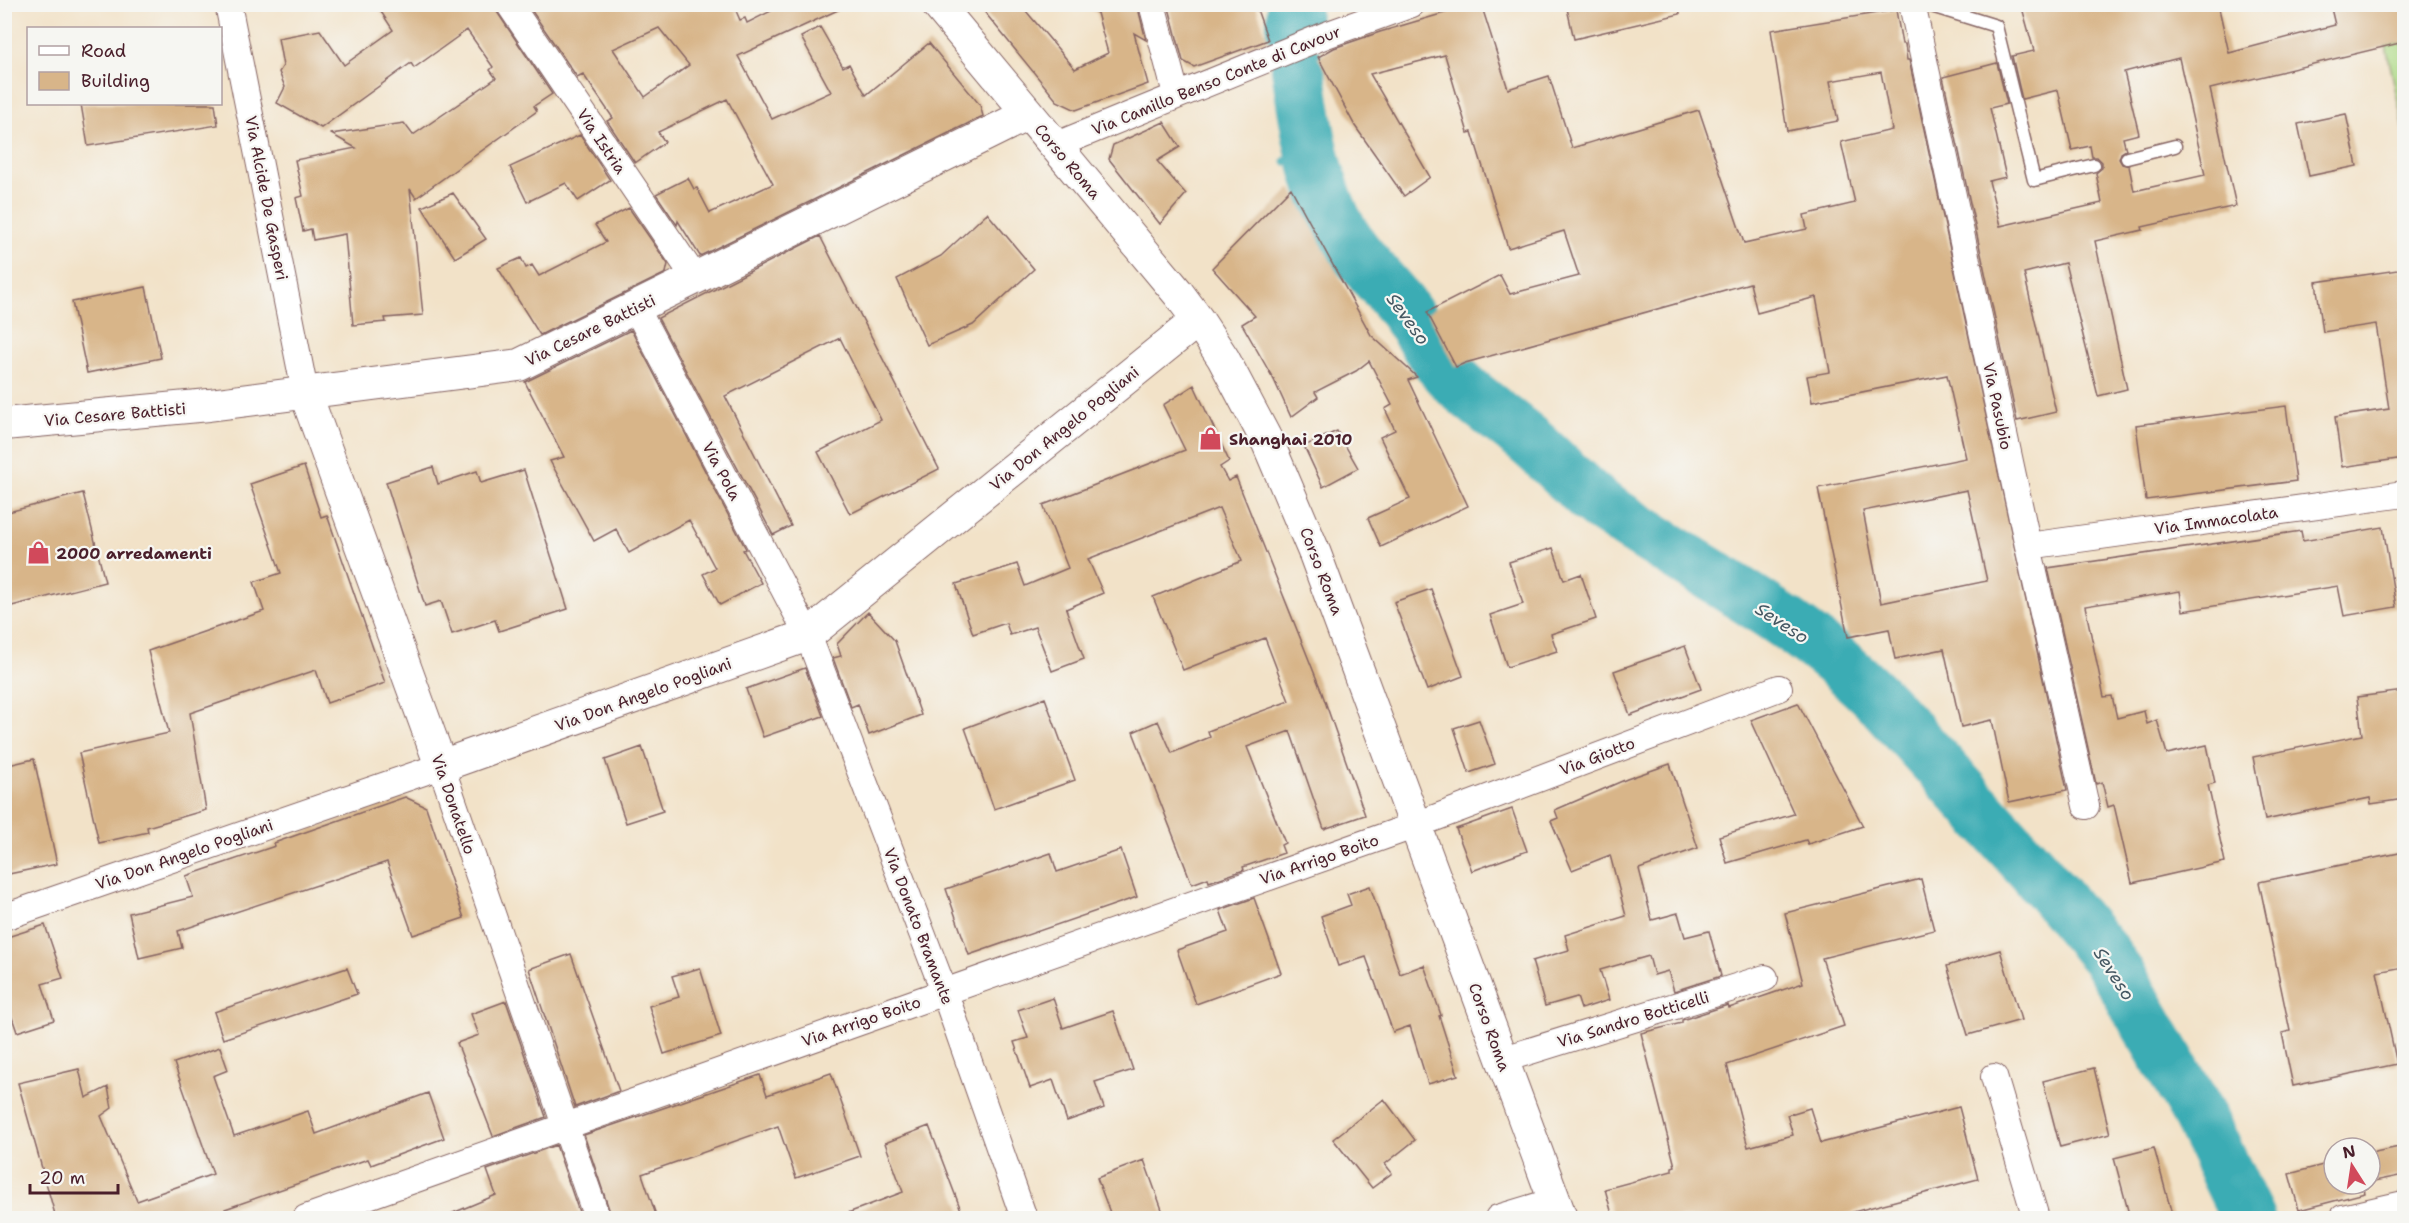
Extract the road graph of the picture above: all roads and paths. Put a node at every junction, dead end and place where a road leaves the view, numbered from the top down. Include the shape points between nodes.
1 (228, 4) edge
2 (509, 4) edge
3 (937, 4) edge
4 (1152, 4) edge
5 (1412, 4) edge
6 (1912, 4) edge
7 (1925, 4) edge
8 (1176, 94) junction
9 (1028, 114) junction
10 (1054, 146) junction
11 (2175, 146) dead end
12 (2127, 158) dead end
13 (2094, 165) dead end
14 (695, 278) junction
15 (636, 308) junction
16 (1198, 320) junction
17 (305, 392) junction
18 (4, 424) edge
19 (2404, 494) edge
20 (2028, 546) junction
21 (808, 635) junction
22 (1779, 688) dead end
23 (441, 766) junction
24 (2086, 806) dead end
25 (1416, 825) junction
26 (4, 916) edge
27 (1765, 978) dead end
28 (944, 992) junction
29 (1501, 1060) junction
30 (1994, 1077) dead end
31 (564, 1125) junction
32 (2404, 1204) edge
33 (1558, 1210) edge
34 (306, 1218) edge
35 (597, 1218) edge
36 (1024, 1218) edge
37 (1498, 1218) edge
38 (2036, 1218) edge
39 (2343, 1218) edge

1 - 17 street, Via Alcide De Gasperi
2 - 14 street, Via Istria
3 - 9 street, Corso Roma
4 - 8 street
5 - 8 street, Via Camillo Benso Conte di Cavour
6 - 20 street, Via Pasubio
7 - 13 lane via 1996,26 2034,180
8 - 10 street, Via Camillo Benso Conte di Cavour
9 - 10 street, Corso Roma
9 - 14 street, Via Cesare Battisti
10 - 16 street, Corso Roma
11 - 12 lane
14 - 15 street, Via Cesare Battisti
15 - 17 street, Via Cesare Battisti via 519,365
15 - 21 street, Via Pola
16 - 21 street, Via Don Angelo Pogliani
16 - 25 street, Corso Roma via 1247,402 1294,500
17 - 18 street, Via Cesare Battisti
17 - 23 street, Via Donatello
19 - 20 street, Via Immacolata
20 - 24 street, Via Pasubio
21 - 23 street, Via Don Angelo Pogliani
21 - 28 street, Via Donato Bramante
22 - 25 street, Via Giotto
23 - 26 street, Via Don Angelo Pogliani
23 - 31 street, Via Donatello
25 - 28 street, Via Arrigo Boito
25 - 29 street, Corso Roma
27 - 29 street, Via Sandro Botticelli
28 - 31 street, Via Arrigo Boito
28 - 36 street, Via Donato Bramante
29 - 33 street, Corso Roma
30 - 38 street
31 - 34 street, Via Arrigo Boito
31 - 35 street, Via Donatello
32 - 39 street
33 - 37 street

